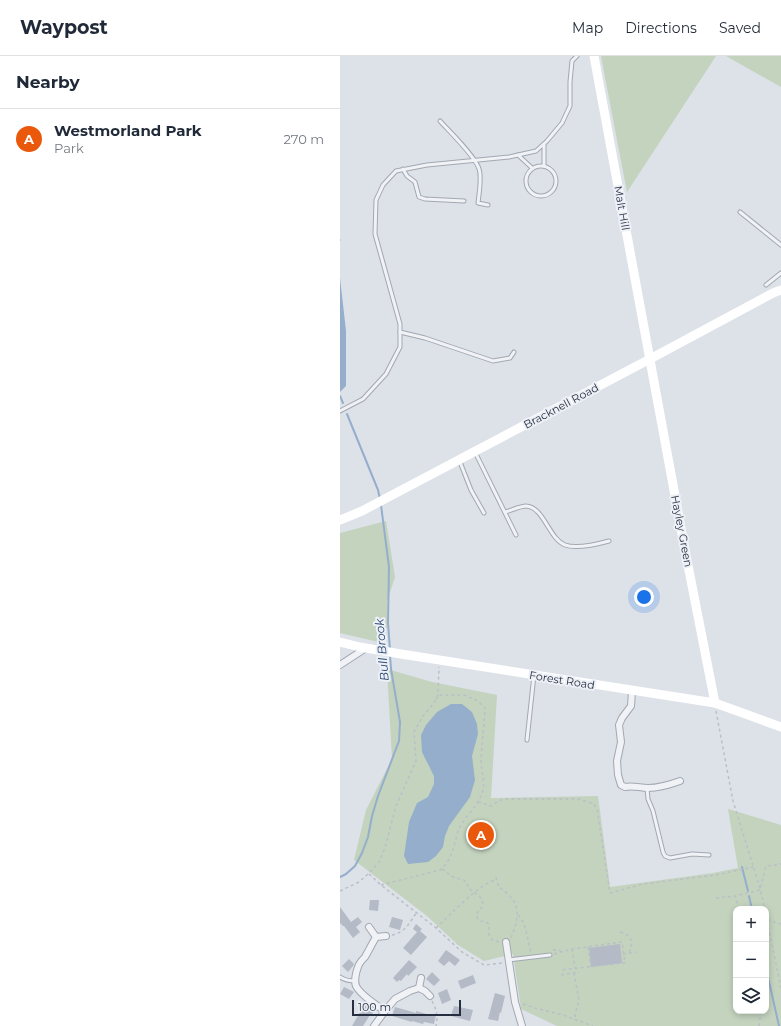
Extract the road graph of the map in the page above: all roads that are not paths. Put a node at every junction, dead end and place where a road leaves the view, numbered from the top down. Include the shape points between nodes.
1 (577, 56) edge
2 (594, 56) edge
3 (440, 121) dead end
4 (544, 144) junction
5 (518, 155) junction
6 (475, 160) junction
7 (544, 166) junction
8 (532, 168) junction
9 (403, 169) junction
10 (464, 201) dead end
11 (488, 205) dead end
12 (740, 212) dead end
13 (781, 245) edge
14 (781, 274) edge
15 (766, 285) dead end
16 (781, 290) edge
17 (400, 332) junction
18 (514, 352) dead end
19 (650, 359) junction
20 (340, 411) edge
21 (475, 452) junction
22 (459, 460) junction
23 (504, 512) junction
24 (484, 513) dead end
25 (340, 520) edge
26 (516, 535) dead end
27 (609, 541) dead end
28 (340, 642) edge
29 (366, 648) junction
30 (340, 665) edge
31 (534, 675) junction
32 (632, 690) junction
33 (715, 703) junction
34 (781, 727) edge
35 (527, 740) dead end
36 (680, 781) dead end
37 (648, 788) junction
38 (709, 855) dead end
39 (369, 927) dead end
40 (386, 936) road end
41 (376, 937) junction
42 (506, 942) road end
43 (550, 954) road end
44 (506, 962) junction
45 (340, 977) edge
46 (421, 978) dead end
47 (356, 982) junction
48 (419, 988) junction
49 (430, 996) road end
50 (384, 1011) junction
51 (374, 1026) edge
52 (522, 1026) edge

1 - 4 lane via 572,61 570,106 562,123
2 - 19 main road, Malt Hill
3 - 6 lane
4 - 5 lane via 536,151
4 - 7 lane
5 - 6 lane
5 - 8 lane
6 - 9 lane
6 - 11 lane via 480,169 478,203
7 - 8 lane
7 - 8 lane via 551,169 557,180 555,188 546,195 539,196 527,186 527,174
9 - 10 lane via 414,182 419,197
9 - 17 lane via 396,171 383,185 376,200 375,227
12 - 13 lane
14 - 15 lane
16 - 19 main road, Bracknell Road
17 - 18 lane via 493,361 510,358
17 - 20 lane via 400,347 386,374 363,399
19 - 21 main road, Bracknell Road
19 - 33 main road, Hayley Green
21 - 22 main road, Bracknell Road
21 - 23 lane
22 - 24 lane
22 - 25 main road, Bracknell Road via 362,512
23 - 26 lane
23 - 27 lane via 525,506 533,509 563,544 578,546
28 - 29 main road, Forest Road
29 - 30 street
29 - 31 main road, Forest Road
31 - 32 main road, Forest Road
31 - 35 lane
32 - 33 main road, Forest Road
32 - 37 street via 631,706 620,725 618,775 621,785 625,788
33 - 34 main road, Forest Road
36 - 37 street via 664,787
37 - 38 lane via 648,799 665,856 670,858 692,854
39 - 41 street
40 - 41 street
41 - 47 street via 358,967
42 - 44 street
43 - 44 lane
44 - 52 street
45 - 47 lane
46 - 48 street
47 - 50 street via 356,986
48 - 49 street
48 - 50 street via 395,999
50 - 51 street

